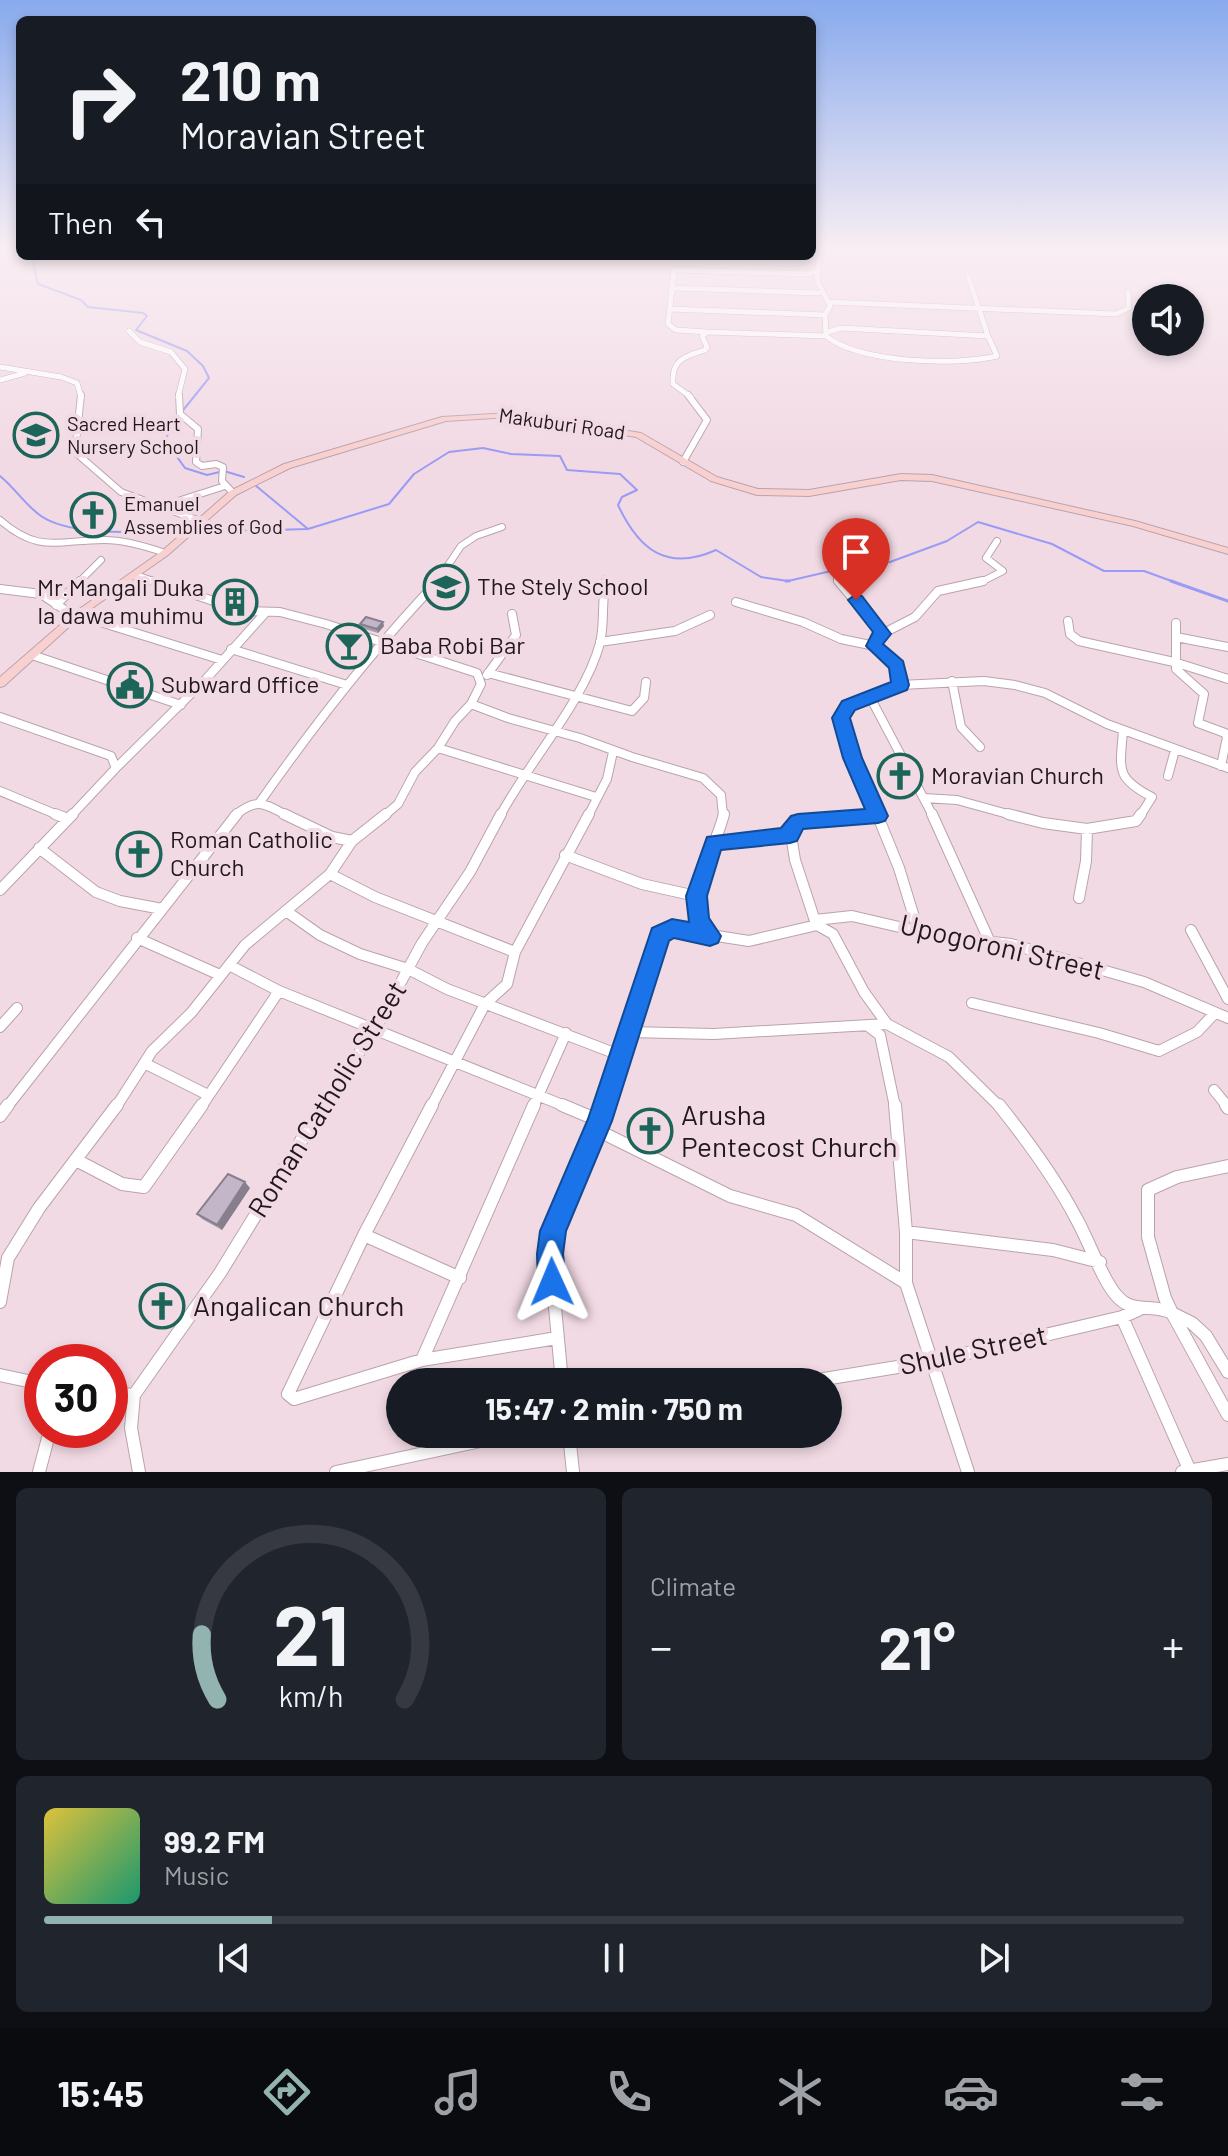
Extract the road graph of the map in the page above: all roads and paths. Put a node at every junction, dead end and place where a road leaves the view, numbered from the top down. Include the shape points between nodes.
1 (825, 315) edge
2 (670, 316) edge
3 (982, 316) edge
4 (129, 331) dead end
5 (708, 332) junction
6 (827, 334) junction
7 (988, 336) junction
8 (0, 367) edge
9 (26, 373) junction
10 (0, 380) edge
11 (683, 462) junction
12 (225, 486) junction
13 (233, 493) junction
14 (159, 507) junction
15 (0, 520) edge
16 (196, 525) junction
17 (502, 527) dead end
18 (997, 541) dead end
19 (1228, 551) edge
20 (165, 553) junction
21 (101, 560) dead end
22 (136, 575) junction
23 (606, 579) dead end
24 (837, 579) dead end
25 (0, 589) edge
26 (736, 602) dead end
27 (56, 605) junction
28 (267, 611) junction
29 (78, 614) junction
30 (512, 614) dead end
31 (710, 615) dead end
32 (1068, 621) dead end
33 (1176, 623) dead end
34 (883, 634) junction
35 (1176, 637) junction
36 (600, 642) junction
37 (380, 643) junction
38 (875, 646) junction
39 (1228, 647) edge
40 (231, 649) junction
41 (32, 655) junction
42 (222, 660) junction
43 (1174, 662) junction
44 (488, 673) junction
45 (1228, 679) edge
46 (952, 681) junction
47 (646, 682) dead end
48 (0, 683) edge
49 (481, 684) junction
50 (347, 685) junction
51 (900, 685) junction
52 (574, 694) junction
53 (870, 697) junction
54 (471, 704) junction
55 (181, 705) junction
56 (0, 717) edge
57 (1123, 731) junction
58 (554, 732) junction
59 (980, 747) dead end
60 (438, 748) junction
61 (1175, 750) junction
62 (613, 752) junction
63 (1224, 767) edge
64 (116, 768) junction
65 (527, 775) junction
66 (1168, 776) dead end
67 (0, 791) edge
68 (596, 797) junction
69 (924, 798) junction
70 (260, 802) junction
71 (878, 816) junction
72 (68, 819) junction
73 (1087, 829) junction
74 (790, 835) junction
75 (352, 841) junction
76 (714, 842) junction
77 (39, 848) junction
78 (565, 855) junction
79 (330, 874) junction
80 (2, 884) edge
81 (696, 896) junction
82 (1079, 898) dead end
83 (162, 909) junction
84 (286, 911) junction
85 (438, 919) junction
86 (816, 922) junction
87 (918, 930) junction
88 (1191, 930) dead end
89 (710, 936) junction
90 (137, 938) junction
91 (989, 940) junction
92 (515, 952) junction
93 (229, 965) junction
94 (408, 969) junction
95 (220, 975) junction
96 (279, 991) junction
97 (1228, 999) edge
98 (972, 1003) dead end
99 (485, 1004) junction
100 (17, 1008) dead end
101 (1214, 1014) junction
102 (1228, 1018) edge
103 (887, 1024) junction
104 (868, 1026) junction
105 (0, 1027) edge
106 (376, 1028) junction
107 (629, 1032) junction
108 (566, 1033) junction
109 (622, 1056) junction
110 (456, 1062) junction
111 (144, 1063) junction
112 (1214, 1090) dead end
113 (208, 1095) junction
114 (537, 1096) junction
115 (1228, 1108) edge
116 (0, 1116) edge
117 (598, 1125) junction
118 (76, 1160) junction
119 (1228, 1166) edge
120 (906, 1232) junction
121 (364, 1235) junction
122 (4, 1255) edge
123 (1100, 1262) junction
124 (460, 1278) junction
125 (906, 1283) junction
126 (0, 1302) edge
127 (1138, 1310) junction
128 (1172, 1313) junction
129 (1122, 1317) junction
130 (557, 1338) junction
131 (422, 1360) junction
132 (934, 1361) junction
133 (560, 1368) edge
134 (1228, 1372) edge
135 (0, 1375) edge
136 (842, 1376) edge
137 (24, 1380) edge
138 (128, 1394) edge
139 (134, 1395) junction
140 (1228, 1415) edge
141 (45, 1448) edge
142 (448, 1448) edge
143 (570, 1448) edge
144 (1228, 1464) edge
145 (1192, 1471) edge
146 (39, 1472) edge
147 (139, 1472) edge
148 (336, 1472) edge
149 (573, 1472) edge
150 (968, 1472) edge

1 - 6 street
2 - 5 street via 672,328
3 - 7 street
4 - 12 street via 140,342 171,352 185,369 177,403 180,414 193,420 199,433 196,462 223,467
5 - 6 street
5 - 11 street via 702,336 705,350 680,356 674,366 672,381 707,417
6 - 7 street via 841,328
6 - 7 street via 835,346 871,357 984,359 997,356
8 - 9 street
9 - 10 street
9 - 14 street via 68,378 79,385 75,452 121,492
11 - 13 street, Makuburi Road via 638,435 530,417 470,416 287,466
11 - 19 street, Makuburi Road via 737,488 783,495 901,477 932,478
12 - 13 street
12 - 14 street
13 - 16 street, Makuburi Road
14 - 16 street
15 - 20 street via 46,546 114,540
16 - 20 street, Makuburi Road
17 - 37 street via 461,546 444,574
18 - 34 street via 986,558 1003,571 978,583 938,591 915,617
20 - 22 street, Makuburi Road
21 - 27 street
22 - 28 street via 233,608
22 - 29 street, Makuburi Road
23 - 36 street, Roman Catholic Street
24 - 34 street
25 - 27 street via 41,594
26 - 38 street
27 - 29 street
28 - 37 street
28 - 40 street
29 - 41 street, Makuburi Road
29 - 42 street
30 - 44 street via 516,635
31 - 36 street via 675,631
32 - 43 street via 1070,634 1079,641
33 - 35 street
34 - 38 street via 876,637
35 - 39 street
35 - 43 street
36 - 52 street, Roman Catholic Street
37 - 49 street via 477,673
37 - 50 street
38 - 51 street via 897,665
40 - 42 street
40 - 50 street
41 - 48 street, Makuburi Road
41 - 55 street
42 - 55 street
43 - 45 street
43 - 63 street via 1179,673 1203,690 1198,723 1227,737
44 - 49 street
44 - 52 street
46 - 51 street
46 - 57 street via 1031,688
46 - 59 street via 961,727
47 - 52 street via 644,698 634,711
49 - 54 street
50 - 70 street
51 - 53 street
52 - 58 street, Roman Catholic Street
53 - 69 street
53 - 71 street via 848,705 841,726
54 - 58 street via 494,716
54 - 60 street
55 - 64 street
56 - 64 street via 111,756
57 - 61 street
57 - 73 street via 1120,771 1130,786 1152,797 1136,821
58 - 62 street
58 - 65 street, Roman Catholic Street
60 - 65 street
60 - 75 street via 415,772 398,804
61 - 63 street
61 - 66 street
62 - 68 street
62 - 76 street via 710,782 724,800
64 - 72 street
65 - 68 street
65 - 85 street, Roman Catholic Street
67 - 72 street
68 - 78 street
69 - 73 street via 957,800
69 - 91 street
70 - 75 street via 332,837
70 - 83 street via 234,816
71 - 74 street via 798,822
71 - 87 street
72 - 77 street
73 - 82 street
74 - 76 street
74 - 86 street
75 - 79 street
76 - 81 street
77 - 80 street
77 - 83 street via 96,892
78 - 81 street via 642,884
78 - 92 street
79 - 84 street
79 - 85 street via 383,901
81 - 89 street via 698,918
83 - 90 street
84 - 93 street
84 - 94 street via 320,935
85 - 92 street
85 - 94 street, Roman Catholic Street
86 - 87 street, Upogoroni Street via 852,916
86 - 89 street, Upogoroni Street via 749,941
86 - 103 street via 833,934
87 - 91 street, Upogoroni Street
88 - 97 street
89 - 107 street, Upogoroni Street via 672,929 660,935
90 - 95 street
90 - 116 street
91 - 101 street, Upogoroni Street via 1127,976
92 - 99 street via 507,984
93 - 95 street
93 - 96 street
94 - 99 street
94 - 106 street, Roman Catholic Street
95 - 111 street
96 - 106 street
96 - 113 street
98 - 101 street via 1159,1051 1197,1032
99 - 108 street
99 - 110 street
100 - 105 street
101 - 102 street, Upogoroni Street
103 - 104 street
103 - 123 street via 940,1051 996,1102 1047,1167
104 - 107 street via 714,1034
104 - 120 street via 880,1035 894,1091
106 - 110 street
106 - 139 street, Roman Catholic Street via 220,1273
107 - 109 street, Upogoroni Street
108 - 109 street
108 - 114 street
109 - 117 street, Upogoroni Street
110 - 114 street
110 - 121 street
111 - 113 street
111 - 118 street
112 - 115 street
113 - 118 street via 144,1187 122,1184
114 - 117 street
114 - 124 street
117 - 125 street via 730,1196 796,1215
117 - 130 street, Upogoroni Street via 553,1231
118 - 122 street
119 - 128 street via 1184,1174 1148,1190 1143,1218 1160,1288
120 - 123 street via 1031,1246
120 - 125 street
121 - 124 street
121 - 131 street via 288,1394 294,1399
122 - 126 street
123 - 127 street via 1116,1296
124 - 131 street
125 - 132 street
127 - 128 street via 1163,1308
127 - 129 street, Shule Street
128 - 134 street via 1192,1319
128 - 140 street
129 - 132 street, Shule Street
129 - 145 street
130 - 131 street
130 - 133 street, Upogoroni Street
132 - 136 street, Shule Street
132 - 150 street
135 - 137 street
138 - 139 street
139 - 147 street via 131,1428
141 - 146 street
142 - 148 street
143 - 149 street
144 - 145 street

